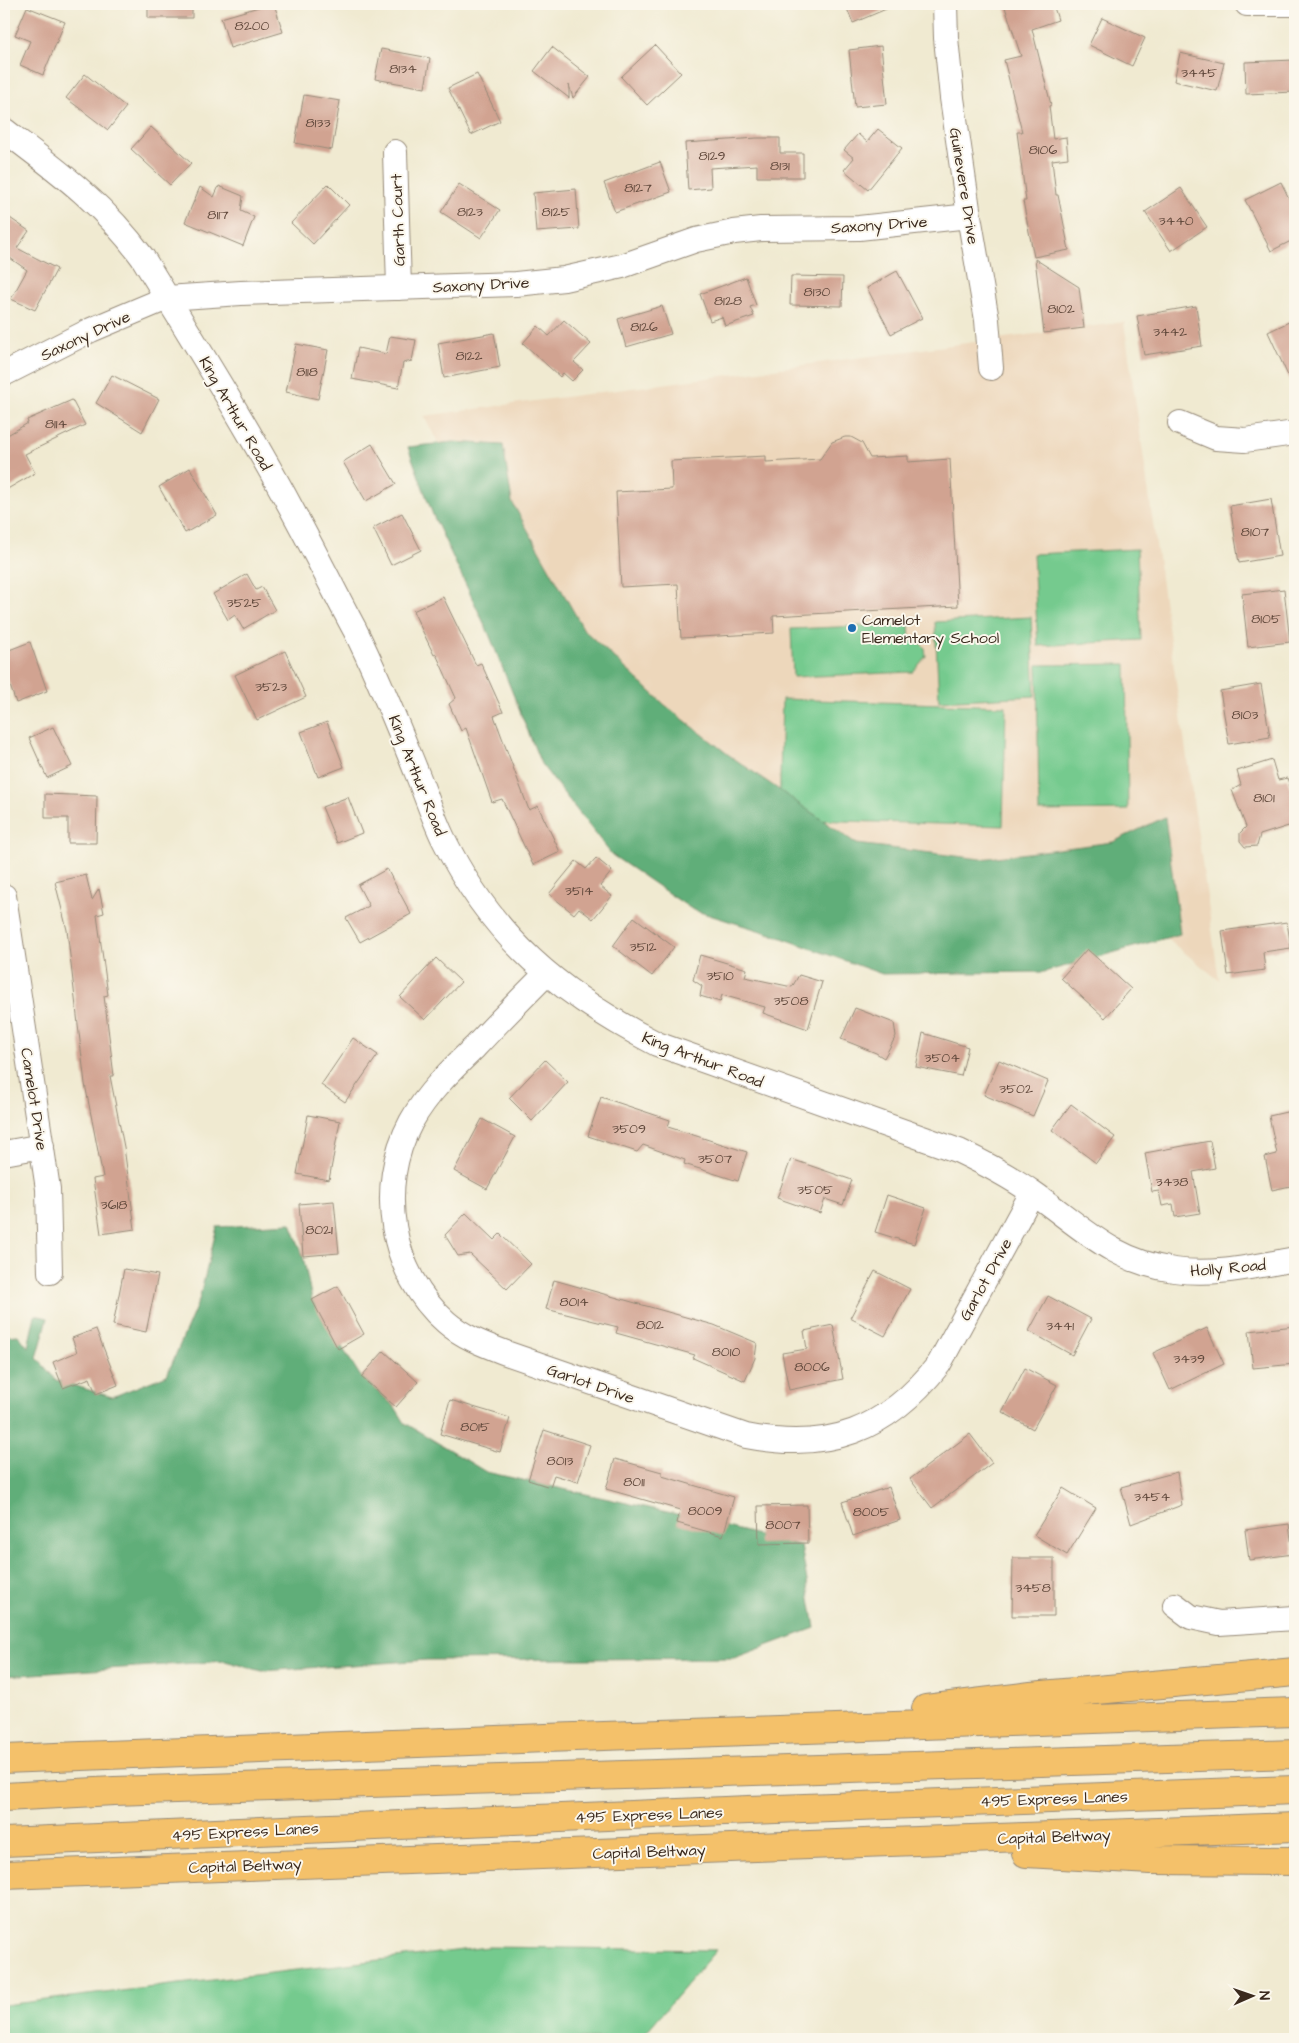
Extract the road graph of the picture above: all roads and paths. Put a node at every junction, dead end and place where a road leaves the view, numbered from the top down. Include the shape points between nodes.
1 (945, 4) edge
2 (1246, 4) edge
3 (1293, 4) edge
4 (4, 130) edge
5 (395, 152) dead end
6 (968, 216) junction
7 (399, 288) junction
8 (167, 298) junction
9 (991, 368) dead end
10 (4, 374) edge
11 (1180, 423) dead end
12 (1295, 433) edge
13 (5, 907) edge
14 (546, 974) junction
15 (42, 1146) junction
16 (4, 1153) edge
17 (1032, 1193) junction
18 (1295, 1260) edge
19 (50, 1272) dead end
20 (1175, 1605) dead end
21 (1295, 1618) edge
22 (1295, 1672) edge
23 (1295, 1712) edge
24 (729, 1732) junction
25 (1295, 1754) edge
26 (4, 1759) edge
27 (1295, 1790) edge
28 (4, 1797) edge
29 (1295, 1827) edge
30 (4, 1842) edge
31 (852, 1844) junction
32 (1295, 1861) edge
33 (4, 1876) edge

1 - 6 street, Guinevere Drive via 952,98
2 - 3 street
4 - 8 street, King Arthur Road via 100,207 129,239
5 - 7 street, Garth Court
6 - 7 street, Saxony Drive via 859,228 734,232 696,240 622,266 564,279
6 - 9 street, Guinevere Drive via 987,320
7 - 8 street, Saxony Drive
8 - 10 street, Saxony Drive via 91,330
8 - 14 street, King Arthur Road via 297,518 357,635 395,718 442,836 463,875 487,911
11 - 12 street via 1216,438 1245,440
13 - 15 street, Camelot Drive
14 - 17 street, King Arthur Road via 620,1025 657,1044 959,1151
14 - 17 street, Garlot Drive via 451,1070 423,1104 411,1122 393,1180 394,1226 403,1263 414,1286 447,1324 470,1338 746,1436 802,1442 830,1438 878,1420 902,1405 922,1386 939,1364
15 - 16 street
15 - 19 street, Camelot Drive via 48,1188
17 - 18 street, Holly Road via 1117,1254 1156,1267 1201,1272
20 - 21 street via 1191,1617 1219,1623
22 - 24 highway via 1031,1696
23 - 24 highway
24 - 26 highway
25 - 28 highway
27 - 30 highway, 495 Express Lanes via 728,1810
29 - 31 highway, Capital Beltway
31 - 32 highway via 1151,1860
31 - 33 highway, Capital Beltway

